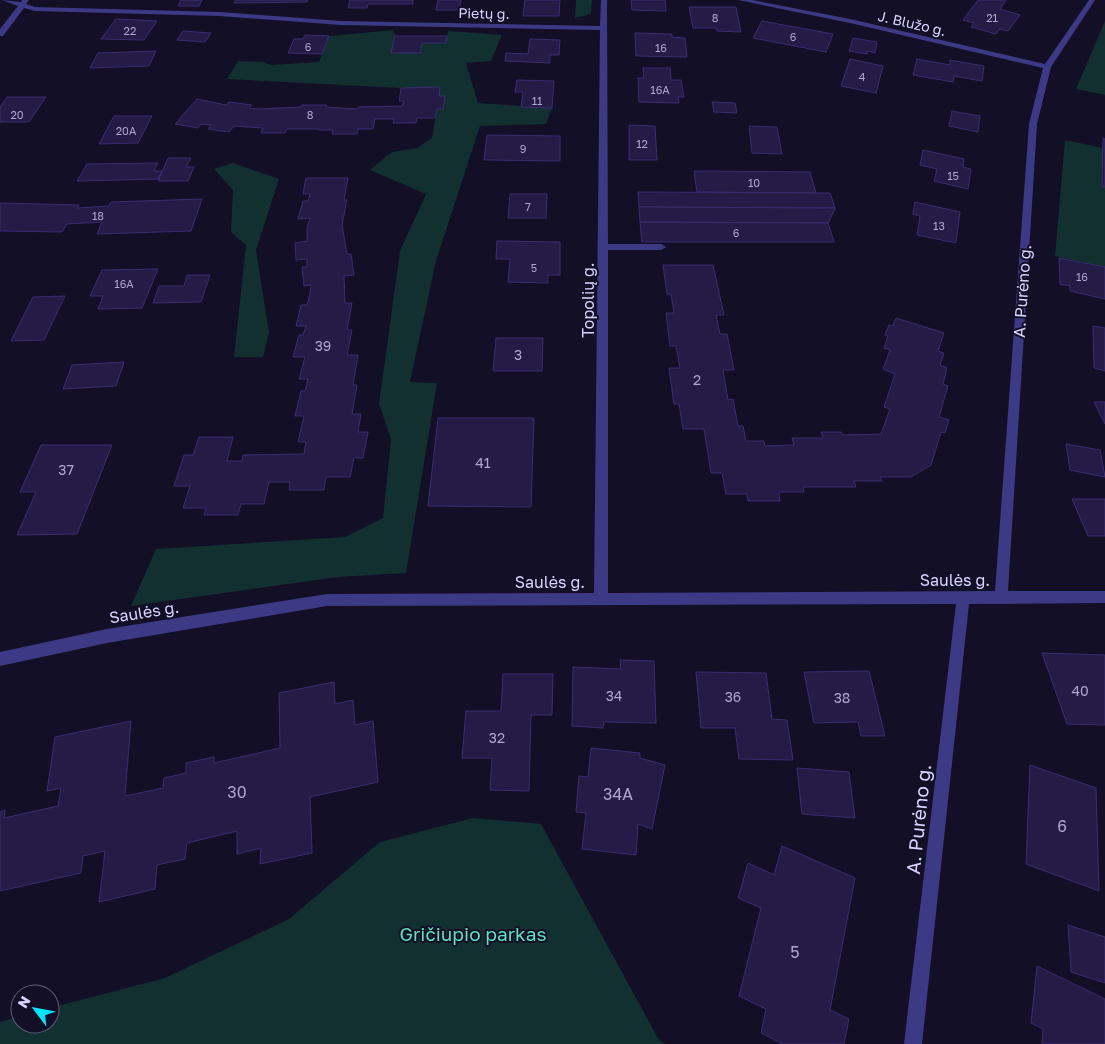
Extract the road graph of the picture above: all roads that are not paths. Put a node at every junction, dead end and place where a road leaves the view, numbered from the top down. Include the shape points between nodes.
1 (5, 0) edge
2 (604, 0) edge
3 (741, 0) edge
4 (1092, 0) edge
5 (24, 2) edge
6 (603, 28) junction
7 (0, 34) edge
8 (1047, 67) junction
9 (603, 246) junction
10 (661, 247) dead end
11 (1105, 596) edge
12 (1001, 597) junction
13 (963, 598) junction
14 (601, 600) junction
15 (0, 659) edge
16 (913, 1044) edge

1 - 5 street, Pietų g.
2 - 6 street, Topolių g.
3 - 8 street, J. Blužo g. via 850,21
4 - 8 street, A. Purėno g.
5 - 6 street, Pietų g. via 35,9 220,14 341,23
5 - 7 street
6 - 9 street, Topolių g.
8 - 12 street, A. Purėno g. via 1033,124
9 - 10 street
9 - 14 street, Topolių g.
11 - 12 street, Saulės g.
12 - 13 street, Saulės g.
13 - 14 street, Saulės g.
13 - 16 street, A. Purėno g.
14 - 15 street, Saulės g. via 327,600 107,636

